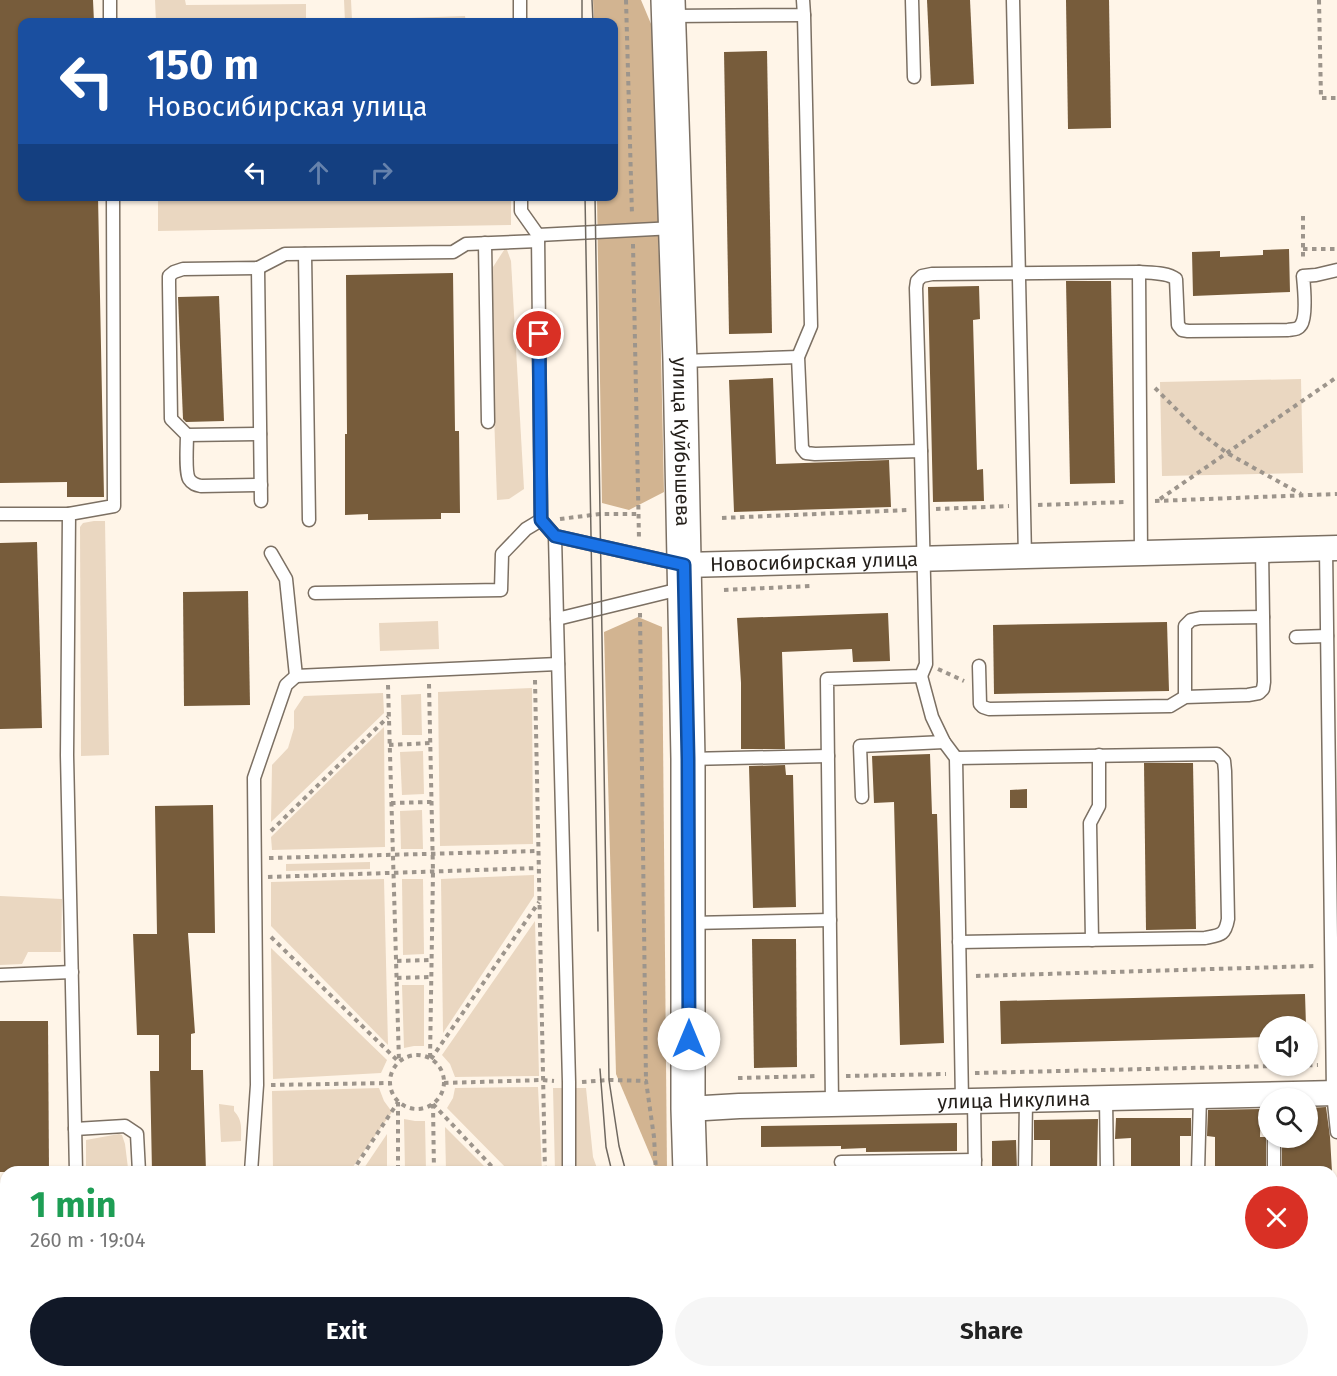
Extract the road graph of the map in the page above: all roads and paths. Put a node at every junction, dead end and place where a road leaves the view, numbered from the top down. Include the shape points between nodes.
1 (110, 0) edge
2 (520, 0) edge
3 (626, 0) edge
4 (803, 0) edge
5 (912, 0) edge
6 (1013, 0) edge
7 (1319, 0) edge
8 (668, 8) edge
9 (804, 15) junction
10 (110, 18) edge
11 (520, 18) edge
12 (914, 77) dead end
13 (1337, 98) edge
14 (113, 201) edge
15 (521, 201) edge
16 (1303, 216) dead end
17 (675, 228) junction
18 (632, 231) junction
19 (538, 238) junction
20 (485, 243) junction
21 (1303, 249) junction
22 (1337, 249) edge
23 (305, 254) junction
24 (258, 268) junction
25 (1337, 270) edge
26 (1139, 272) junction
27 (1019, 273) junction
28 (1304, 276) junction
29 (798, 357) junction
30 (680, 361) junction
31 (1139, 373) junction
32 (1337, 377) edge
33 (488, 422) dead end
34 (260, 434) junction
35 (187, 435) junction
36 (921, 451) junction
37 (1227, 453) junction
38 (261, 485) junction
39 (1303, 495) dead end
40 (261, 501) dead end
41 (1158, 501) dead end
42 (0, 514) edge
43 (69, 514) junction
44 (640, 514) junction
45 (309, 520) dead end
46 (541, 520) junction
47 (555, 536) junction
48 (1331, 548) edge
49 (1262, 550) junction
50 (271, 553) dead end
51 (1141, 554) junction
52 (639, 555) junction
53 (1025, 557) junction
54 (924, 559) junction
55 (685, 576) junction
56 (315, 593) dead end
57 (639, 598) junction
58 (1263, 617) junction
59 (556, 619) junction
60 (1327, 636) junction
61 (1296, 637) dead end
62 (558, 664) junction
63 (534, 666) junction
64 (979, 666) dead end
65 (924, 670) junction
66 (428, 671) junction
67 (388, 673) junction
68 (296, 676) junction
69 (961, 680) dead end
70 (1185, 697) junction
71 (388, 717) junction
72 (944, 742) junction
73 (431, 743) junction
74 (389, 745) junction
75 (1099, 755) junction
76 (828, 756) junction
77 (956, 758) junction
78 (688, 759) junction
79 (862, 797) dead end
80 (432, 802) junction
81 (391, 803) junction
82 (538, 851) junction
83 (255, 853) junction
84 (433, 854) junction
85 (394, 855) junction
86 (538, 868) junction
87 (433, 872) junction
88 (394, 873) junction
89 (255, 877) junction
90 (539, 901) junction
91 (830, 920) junction
92 (256, 922) junction
93 (688, 923) junction
94 (1092, 940) junction
95 (959, 942) junction
96 (432, 960) junction
97 (396, 961) junction
98 (1332, 966) junction
99 (72, 972) junction
100 (0, 975) edge
101 (432, 977) junction
102 (960, 977) junction
103 (397, 978) junction
104 (430, 1059) junction
105 (399, 1062) junction
106 (1333, 1065) junction
107 (961, 1073) junction
108 (832, 1076) junction
109 (738, 1078) dead end
110 (542, 1080) junction
111 (646, 1081) junction
112 (569, 1082) junction
113 (390, 1083) junction
114 (444, 1083) junction
115 (257, 1085) junction
116 (1335, 1093) edge
117 (1318, 1094) edge
118 (1200, 1096) junction
119 (1258, 1096) edge
120 (1106, 1098) junction
121 (1026, 1100) junction
122 (968, 1101) junction
123 (398, 1102) junction
124 (433, 1104) junction
125 (832, 1104) junction
126 (688, 1109) junction
127 (75, 1129) junction
128 (1337, 1132) edge
129 (1275, 1148) edge
130 (841, 1162) dead end
131 (76, 1166) edge
132 (139, 1166) edge
133 (251, 1166) edge
134 (356, 1166) edge
135 (398, 1166) edge
136 (434, 1166) edge
137 (491, 1166) edge
138 (545, 1166) edge
139 (569, 1166) edge
140 (656, 1166) edge
141 (690, 1166) edge
142 (975, 1166) edge
143 (1025, 1166) edge
144 (1107, 1166) edge
145 (1198, 1166) edge
146 (1274, 1166) edge

1 - 10 lane
2 - 11 lane
3 - 18 path
4 - 9 lane
5 - 12 lane
6 - 27 lane via 1021,178
7 - 13 path via 1321,98
8 - 9 lane
8 - 17 main road, улица Куйбышева
9 - 29 lane via 811,326
14 - 43 lane via 114,506
15 - 19 lane via 521,211
16 - 21 path
17 - 18 lane
17 - 30 main road, улица Куйбышева
18 - 19 lane
18 - 44 path
19 - 20 lane
19 - 46 lane
20 - 23 lane via 466,244 453,252
20 - 33 lane
21 - 22 path
21 - 28 path
23 - 24 lane via 285,254
23 - 45 lane
24 - 34 lane
24 - 35 lane via 183,269 169,276 171,419
25 - 28 lane
26 - 27 lane
26 - 28 lane via 1176,279 1178,325 1188,331 1298,328 1304,317
26 - 31 lane
27 - 36 lane via 932,274 917,281
27 - 53 lane
29 - 30 lane
29 - 36 lane via 800,440 806,453
30 - 55 main road, улица Куйбышева
31 - 37 path via 1198,431
31 - 51 lane
32 - 37 path
34 - 35 lane
34 - 38 lane
35 - 38 lane via 189,480 194,485
36 - 54 lane
37 - 39 path
37 - 41 path
38 - 40 lane
42 - 43 lane
43 - 99 lane via 67,755
44 - 46 path
44 - 52 path
46 - 47 lane
46 - 56 lane via 502,554 501,590
47 - 52 lane, Новосибирская улица
47 - 59 lane
48 - 49 street, Новосибирская улица
48 - 60 lane
49 - 51 street, Новосибирская улица
49 - 58 lane
50 - 68 lane via 286,579
51 - 53 street, Новосибирская улица
52 - 55 lane, Новосибирская улица
53 - 54 street, Новосибирская улица
54 - 55 street, Новосибирская улица
54 - 65 lane
55 - 57 lane
55 - 78 main road, улица Куйбышева
57 - 59 lane
57 - 111 path
58 - 70 lane via 1200,618 1185,626
58 - 70 lane via 1263,689 1248,695
59 - 62 lane
60 - 61 lane
60 - 98 lane
62 - 63 lane
62 - 112 lane
63 - 66 lane
63 - 82 path
64 - 70 lane via 980,704 989,709 1170,706
65 - 69 path
65 - 72 lane via 932,717
65 - 76 lane via 827,679
66 - 67 lane
66 - 73 path
67 - 68 lane
67 - 71 path
68 - 83 lane via 286,685 254,778
71 - 74 path
71 - 83 path
72 - 77 lane
72 - 79 lane via 860,746
73 - 74 path
73 - 80 path
74 - 81 path
75 - 77 lane
75 - 94 lane via 1099,806 1090,823
75 - 94 lane via 1217,754 1224,761 1228,919 1221,935 1205,938
76 - 78 lane
76 - 91 lane
77 - 95 lane
78 - 93 main road, улица Куйбышева
80 - 81 path
80 - 84 path
81 - 85 path
82 - 84 path
82 - 86 path
83 - 85 path
83 - 89 lane
84 - 85 path
84 - 87 path
85 - 88 path
86 - 87 path
86 - 90 path
87 - 88 path
87 - 96 path
88 - 89 path
88 - 97 path
89 - 92 lane
90 - 104 path
90 - 110 path
91 - 93 lane
91 - 108 lane
92 - 105 path
92 - 115 lane
93 - 126 main road, улица Куйбышева
94 - 95 lane
95 - 102 lane
96 - 97 path
96 - 101 path
97 - 103 path
98 - 102 path
98 - 106 lane
99 - 100 lane
99 - 127 lane
101 - 103 path
101 - 104 path
102 - 107 lane
103 - 105 path
104 - 105 path via 414,1056
104 - 114 path via 441,1069
105 - 113 path
106 - 107 path
106 - 116 lane
107 - 108 path
107 - 122 lane
108 - 109 path
108 - 125 lane
110 - 112 path
110 - 114 path
110 - 138 path
111 - 112 path
111 - 140 path
112 - 139 lane
113 - 115 path
113 - 123 path
114 - 124 path
115 - 133 lane
116 - 117 street, улица Никулина
116 - 128 lane
118 - 119 street, улица Никулина
118 - 120 street, улица Никулина
118 - 145 lane
120 - 121 street, улица Никулина
120 - 144 lane
121 - 122 street, улица Никулина
121 - 143 lane
122 - 125 street, улица Никулина
122 - 142 lane
123 - 124 path via 412,1109
123 - 134 path
123 - 135 path
124 - 136 path
124 - 137 path
125 - 126 street, улица Никулина
126 - 141 main road, улица Куйбышева
127 - 131 lane
127 - 132 lane via 125,1126 138,1134
129 - 146 lane
130 - 142 lane

